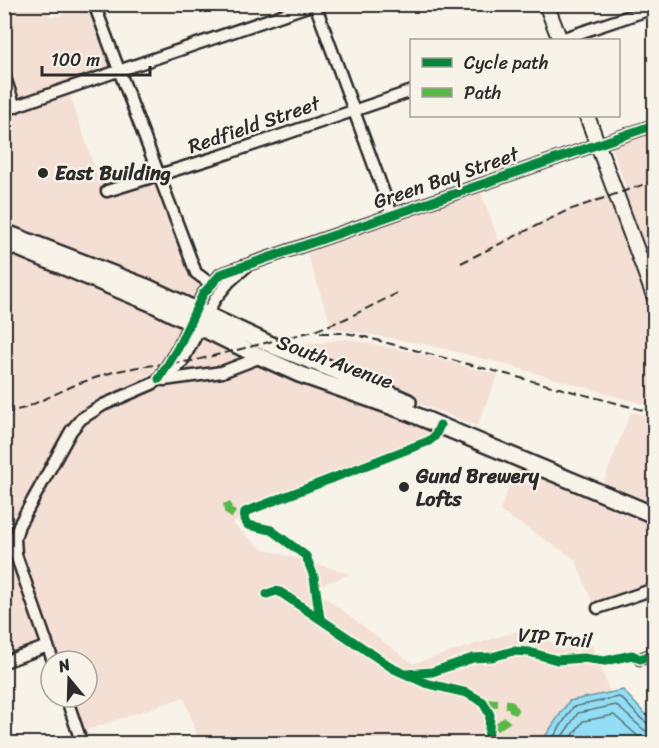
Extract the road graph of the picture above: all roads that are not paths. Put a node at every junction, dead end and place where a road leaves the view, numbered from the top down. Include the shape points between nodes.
1 (94, 4) edge
2 (315, 4) edge
3 (546, 4) edge
4 (654, 8) edge
5 (559, 39) edge
6 (562, 39) edge
7 (118, 71) junction
8 (4, 75) edge
9 (410, 91) edge
10 (10, 109) edge
11 (354, 111) junction
12 (587, 117) edge
13 (654, 125) edge
14 (598, 145) junction
15 (159, 176) junction
16 (107, 191) dead end
17 (392, 215) junction
18 (4, 231) edge
19 (4, 242) edge
20 (249, 264) junction
21 (211, 284) junction
22 (654, 297) edge
23 (198, 318) junction
24 (261, 357) junction
25 (156, 381) junction
26 (654, 504) edge
27 (654, 515) edge
28 (654, 589) edge
29 (598, 608) dead end
30 (48, 646) junction
31 (49, 649) edge
32 (654, 654) edge
33 (640, 659) dead end
34 (4, 662) edge
35 (70, 709) edge
36 (82, 744) edge

1 - 7 street
2 - 7 street
2 - 11 street
3 - 5 main road
4 - 6 street
7 - 10 street
7 - 15 street
8 - 10 street
9 - 11 street, Redfield Street
11 - 15 street, Redfield Street
11 - 17 street
12 - 14 main road
13 - 14 street, Green Bay Street
14 - 17 street, Green Bay Street
14 - 22 main road
15 - 16 street, Redfield Street
15 - 21 street via 196,273
17 - 20 street, Green Bay Street
18 - 23 highway, South Avenue via 124,277
19 - 23 highway, South Avenue
20 - 21 street, Green Bay Street via 221,274
20 - 23 street, Green Bay Street
21 - 23 street, Green Bay Street
23 - 24 highway, South Avenue
23 - 25 street
23 - 26 highway, South Avenue via 350,376
24 - 25 street via 222,372
24 - 27 highway, South Avenue via 410,413
25 - 30 street via 93,410 76,424 17,530 16,555
28 - 29 street
30 - 31 street
30 - 34 street
32 - 33 street
35 - 36 street

